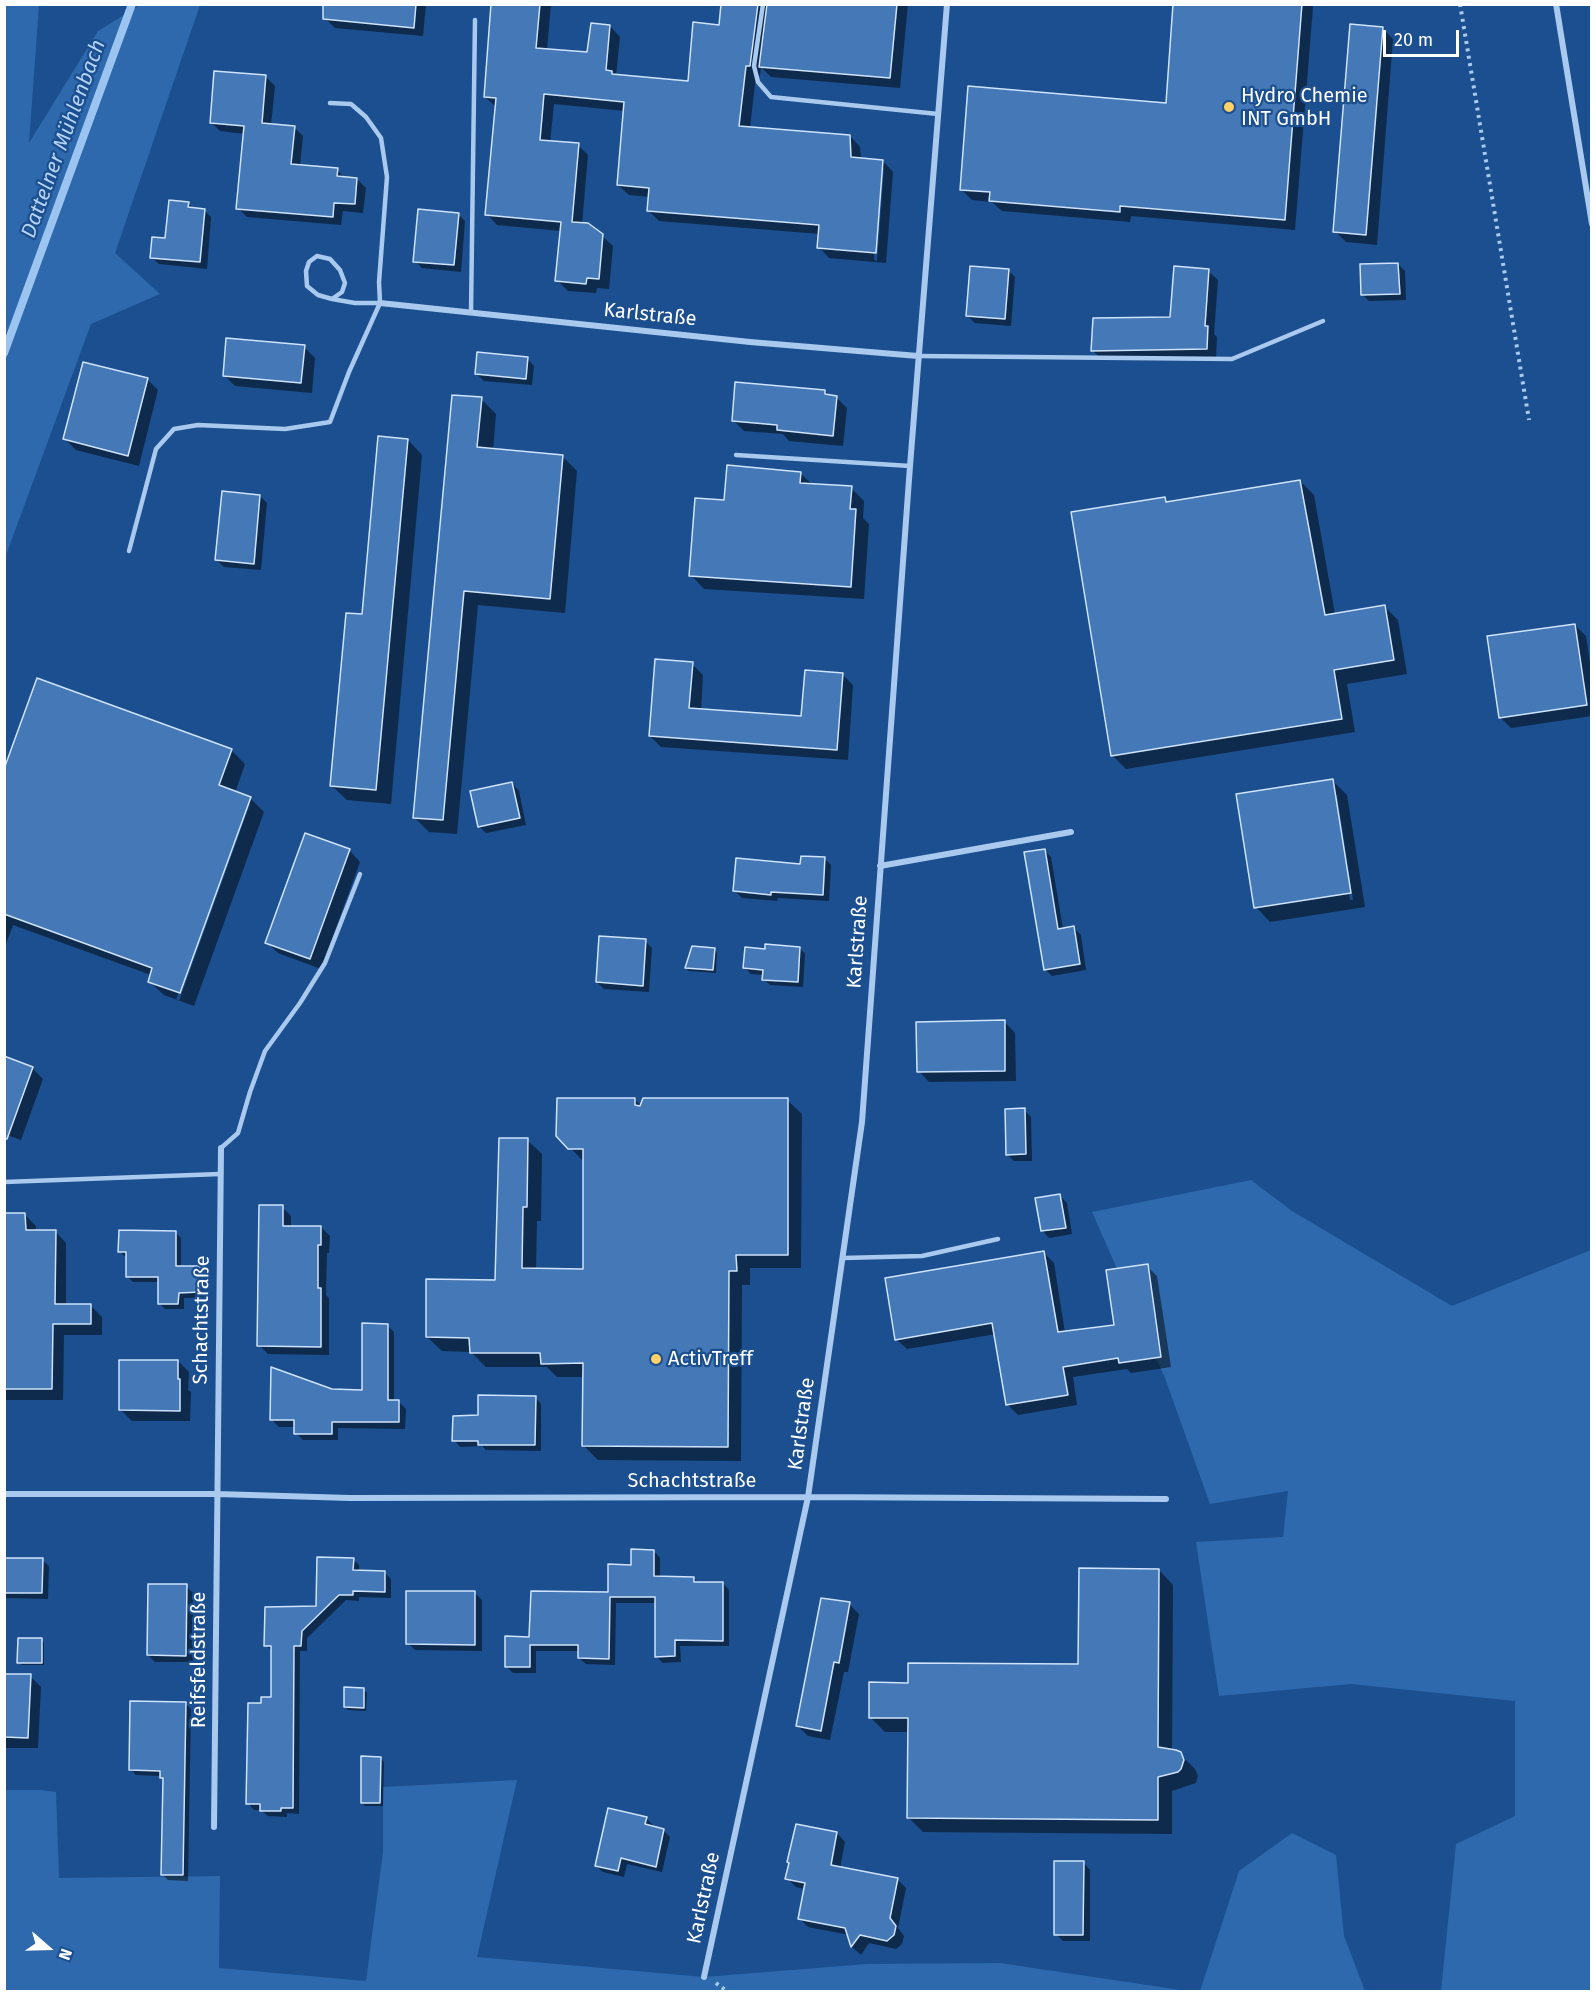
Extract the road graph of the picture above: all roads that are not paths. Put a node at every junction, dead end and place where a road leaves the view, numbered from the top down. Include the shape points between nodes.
1 (763, 4) edge
2 (946, 4) edge
3 (1556, 4) edge
4 (475, 20) dead end
5 (330, 103) dead end
6 (938, 114) junction
7 (1592, 224) edge
8 (332, 299) junction
9 (380, 303) junction
10 (471, 312) junction
11 (1323, 321) dead end
12 (918, 356) junction
13 (736, 454) dead end
14 (909, 466) junction
15 (129, 551) dead end
16 (1071, 832) dead end
17 (880, 866) junction
18 (360, 874) dead end
19 (221, 1148) joint
20 (220, 1174) junction
21 (4, 1182) edge
22 (998, 1239) dead end
23 (843, 1258) junction
24 (4, 1494) edge
25 (217, 1494) junction
26 (808, 1497) junction
27 (1166, 1499) dead end
28 (214, 1827) dead end
29 (704, 1977) dead end

1 - 6 lane via 754,66 758,81 771,98
2 - 6 street, Karlstraße
3 - 7 street
4 - 10 lane
5 - 9 lane via 351,104 381,138 387,177
6 - 12 street, Karlstraße
8 - 8 lane via 307,286 306,271 317,256 335,264 345,283 342,292
8 - 9 lane
9 - 10 street, Karlstraße
9 - 15 lane via 330,422 285,429 174,429 156,449
10 - 12 street, Karlstraße
11 - 12 lane via 1232,359
12 - 14 street, Karlstraße
13 - 14 lane
14 - 17 street, Karlstraße
16 - 17 street
17 - 23 street, Karlstraße via 862,1122
18 - 19 lane via 324,963 265,1051 238,1133
19 - 20 street, Schachtstraße
20 - 21 lane
20 - 25 street, Schachtstraße
22 - 23 lane via 921,1256
23 - 26 street, Karlstraße
24 - 25 street, Schachtstraße
25 - 26 street, Schachtstraße via 350,1498
25 - 28 street, Reifsfeldstraße
26 - 27 street, Schachtstraße
26 - 29 street, Karlstraße

